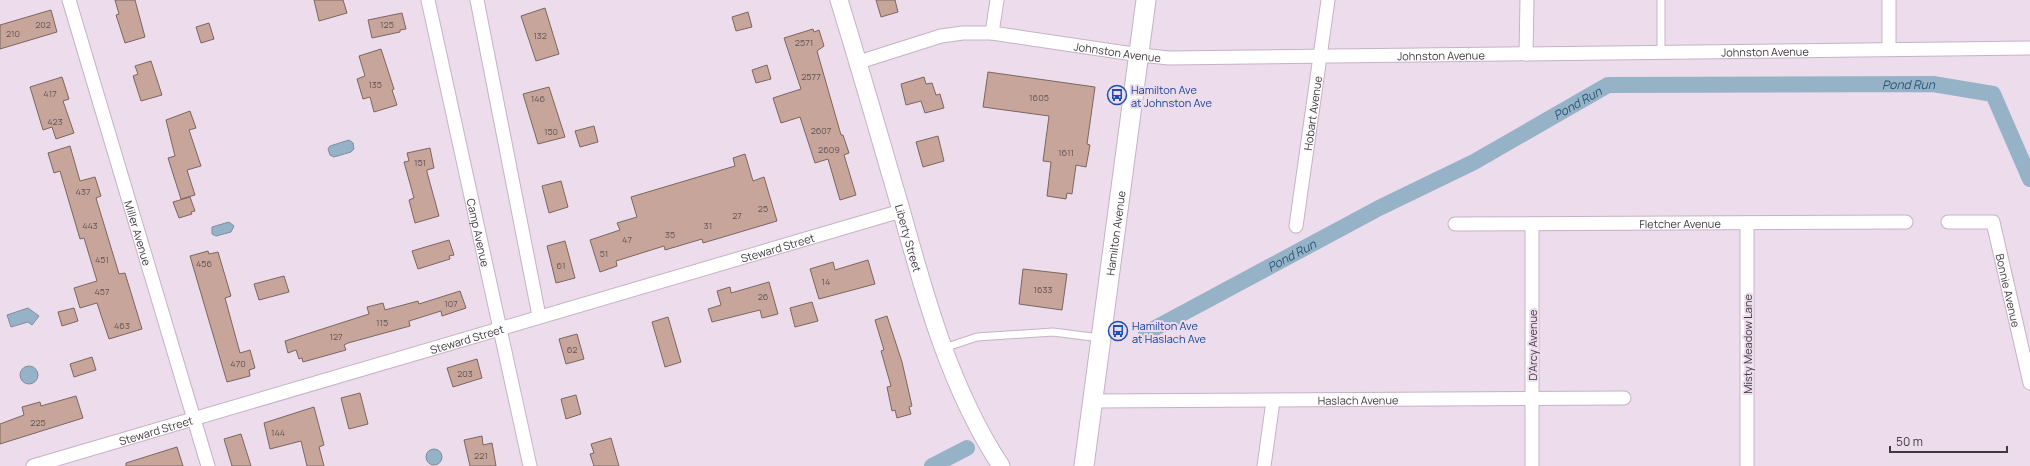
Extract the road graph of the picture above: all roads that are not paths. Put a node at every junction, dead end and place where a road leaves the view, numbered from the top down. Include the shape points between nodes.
1 (69, 0) edge
2 (428, 0) edge
3 (477, 0) edge
4 (840, 0) edge
5 (997, 0) edge
6 (1146, 0) edge
7 (1328, 0) edge
8 (1526, 0) edge
9 (1661, 0) edge
10 (1889, 0) edge
11 (992, 33) junction
12 (2030, 48) edge
13 (1889, 49) junction
14 (1661, 52) junction
15 (1526, 54) junction
16 (1140, 55) junction
17 (1320, 57) junction
18 (859, 62) junction
19 (901, 211) junction
20 (1906, 222) dead end
21 (1948, 222) dead end
22 (1747, 223) junction
23 (1455, 224) dead end
24 (1532, 224) junction
25 (1296, 226) dead end
26 (539, 316) junction
27 (499, 328) junction
28 (1100, 338) junction
29 (944, 348) junction
30 (2030, 382) edge
31 (1624, 398) dead end
32 (1532, 399) junction
33 (1092, 401) junction
34 (1274, 401) junction
35 (194, 418) junction
36 (32, 466) edge
37 (208, 466) edge
38 (530, 466) edge
39 (1001, 466) edge
40 (1084, 466) edge
41 (1264, 466) edge
42 (1532, 466) edge
43 (1747, 466) edge

1 - 35 street, Miller Avenue
2 - 27 street, Camp Avenue
3 - 26 street
4 - 18 street, Liberty Street
5 - 11 street
6 - 16 main road, Hamilton Avenue
7 - 17 street, Hobart Avenue
8 - 15 street
9 - 14 lane
10 - 13 street
11 - 16 street, Johnston Avenue
11 - 18 street, Johnston Avenue via 941,36
12 - 13 street, Johnston Avenue
13 - 14 street, Johnston Avenue
14 - 15 street, Johnston Avenue
15 - 17 street, Johnston Avenue
16 - 17 street, Johnston Avenue via 1170,58
16 - 28 main road, Hamilton Avenue
17 - 25 street, Hobart Avenue
18 - 19 street, Liberty Street
19 - 26 street, Steward Street
19 - 29 street, Liberty Street via 923,289
20 - 22 street, Fletcher Avenue
21 - 30 street, Bonnie Avenue via 1993,222
22 - 24 street, Fletcher Avenue
22 - 43 street, Misty Meadow Lane
23 - 24 street, Fletcher Avenue
24 - 32 street, D'Arcy Avenue
26 - 27 street, Steward Street
27 - 35 street, Steward Street
27 - 38 street, Camp Avenue
28 - 29 lane via 1053,332 977,337
28 - 33 main road, Hamilton Avenue
29 - 39 street, Liberty Street via 976,423
31 - 32 street, Haslach Avenue
32 - 34 street, Haslach Avenue
32 - 42 street, D'Arcy Avenue
33 - 34 street, Haslach Avenue
33 - 40 main road, Hamilton Avenue
34 - 41 street
35 - 36 street, Steward Street
35 - 37 street, Miller Avenue

